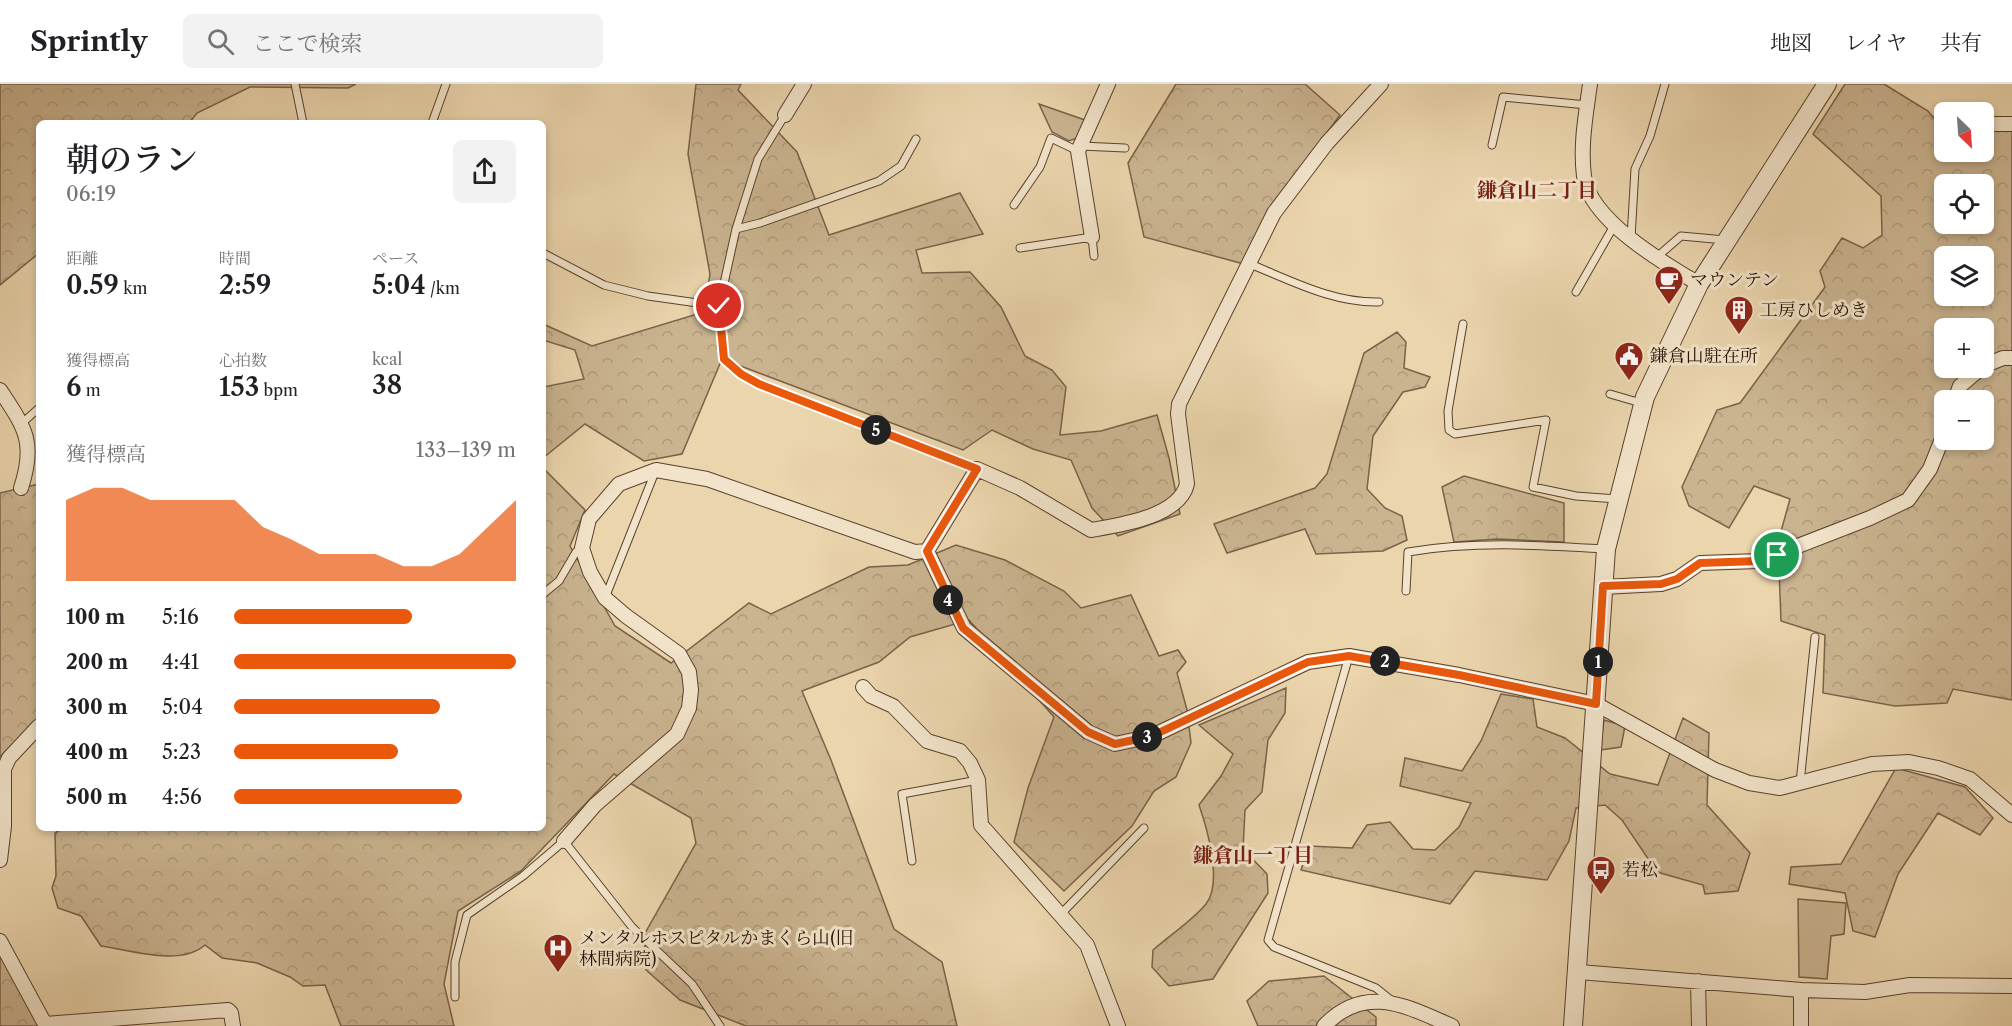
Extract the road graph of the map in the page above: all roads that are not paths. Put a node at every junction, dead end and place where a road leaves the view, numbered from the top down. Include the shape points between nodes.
1 (295, 84) edge
2 (446, 84) edge
3 (804, 84) edge
4 (1108, 84) edge
5 (1381, 84) edge
6 (1590, 84) edge
7 (1665, 84) edge
8 (1827, 84) edge
9 (1587, 105) junction
10 (785, 115) joint
11 (302, 120) edge
12 (433, 120) edge
13 (1994, 124) edge
14 (2012, 124) edge
15 (916, 139) dead end
16 (1492, 145) dead end
17 (1079, 148) junction
18 (1125, 148) dead end
19 (1014, 205) dead end
20 (1615, 224) junction
21 (736, 229) junction
22 (1092, 237) junction
23 (1631, 238) junction
24 (1728, 240) junction
25 (1020, 248) dead end
26 (1094, 255) dead end
27 (546, 256) edge
28 (1657, 257) junction
29 (1250, 264) junction
30 (1700, 285) junction
31 (1576, 292) dead end
32 (1379, 302) dead end
33 (719, 306) junction
34 (1463, 324) dead end
35 (2012, 358) edge
36 (1994, 362) edge
37 (1969, 378) edge
38 (0, 390) edge
39 (1959, 390) edge
40 (1610, 394) dead end
41 (1643, 404) junction
42 (36, 411) edge
43 (21, 424) junction
44 (1938, 450) edge
45 (977, 469) junction
46 (656, 470) junction
47 (21, 488) tunnel mouth
48 (1617, 499) junction
49 (582, 548) junction
50 (1606, 549) junction
51 (927, 551) junction
52 (1603, 586) junction
53 (1406, 591) dead end
54 (546, 592) edge
55 (605, 598) junction
56 (1815, 637) dead end
57 (1349, 656) junction
58 (863, 687) dead end
59 (1596, 704) junction
60 (36, 729) edge
61 (978, 780) junction
62 (1800, 784) junction
63 (2012, 815) edge
64 (1144, 828) dead end
65 (564, 841) junction
66 (0, 860) edge
67 (912, 861) dead end
68 (1059, 916) junction
69 (0, 941) edge
70 (1579, 972) junction
71 (1698, 981) junction
72 (2012, 986) edge
73 (1801, 990) junction
74 (455, 997) dead end
75 (1393, 1001) junction
76 (150, 1021) edge
77 (45, 1025) edge
78 (233, 1026) edge
79 (720, 1026) edge
80 (1118, 1026) edge
81 (1324, 1026) edge
82 (1452, 1026) edge
83 (1573, 1026) edge
84 (1699, 1026) edge
85 (1801, 1026) edge

1 - 11 lane
2 - 12 lane
3 - 10 street
4 - 17 street
5 - 29 street via 1327,143 1274,213
6 - 9 street
7 - 23 lane via 1650,136 1635,169
8 - 24 street
9 - 16 lane via 1503,97
9 - 20 street via 1583,124 1584,178 1593,201
10 - 21 lane via 758,159
13 - 14 street
15 - 21 lane via 901,166 879,181
17 - 18 lane
17 - 19 lane via 1051,138 1040,168
17 - 22 street
20 - 23 street
20 - 31 lane
21 - 33 lane
22 - 25 lane
22 - 26 lane
23 - 28 street
24 - 28 lane via 1681,237
24 - 30 street
27 - 33 lane via 604,285
28 - 30 street
29 - 32 lane via 1356,303
29 - 45 street via 1179,404 1187,484 1178,502 1129,523 1090,530 1020,488
30 - 41 street
33 - 45 lane via 724,359 741,374
34 - 48 lane via 1448,411 1449,430 1455,434 1546,420 1533,487
35 - 36 street
37 - 39 street
38 - 43 street
40 - 41 lane
41 - 48 street
42 - 43 lane
43 - 47 street via 27,436 28,466
44 - 52 street via 1930,469 1908,500 1870,518 1759,561 1700,563 1677,579 1661,584
45 - 51 street
46 - 49 street via 619,484 604,498 589,519
46 - 51 street via 706,479 915,552
46 - 55 lane
48 - 50 street
49 - 54 lane via 559,581
49 - 55 street
50 - 52 street
50 - 53 lane via 1497,543 1408,552
51 - 57 street via 963,628 1088,732 1115,744 1152,736 1308,662
52 - 59 street
55 - 65 street via 679,654 689,672 689,708 677,734 595,804
56 - 62 lane
57 - 59 street via 1448,672
57 - 75 lane via 1268,940 1274,947 1376,988
58 - 61 street via 871,696 893,706 927,741 960,751
59 - 62 street via 1714,770 1749,783 1780,788
59 - 70 street
60 - 66 street via 4,769
61 - 67 lane via 902,794
61 - 68 street via 981,825
62 - 63 street via 1872,764 1909,762 1970,778
64 - 68 lane
65 - 74 lane via 467,915 455,962
65 - 79 lane via 632,927 692,984
68 - 80 street via 1087,945
69 - 77 street
70 - 71 street
70 - 83 street
71 - 73 street
71 - 84 street
72 - 73 street via 1910,985 1865,992
73 - 85 street
75 - 81 street via 1354,1005
75 - 82 street
76 - 77 street
76 - 78 street via 228,1010

